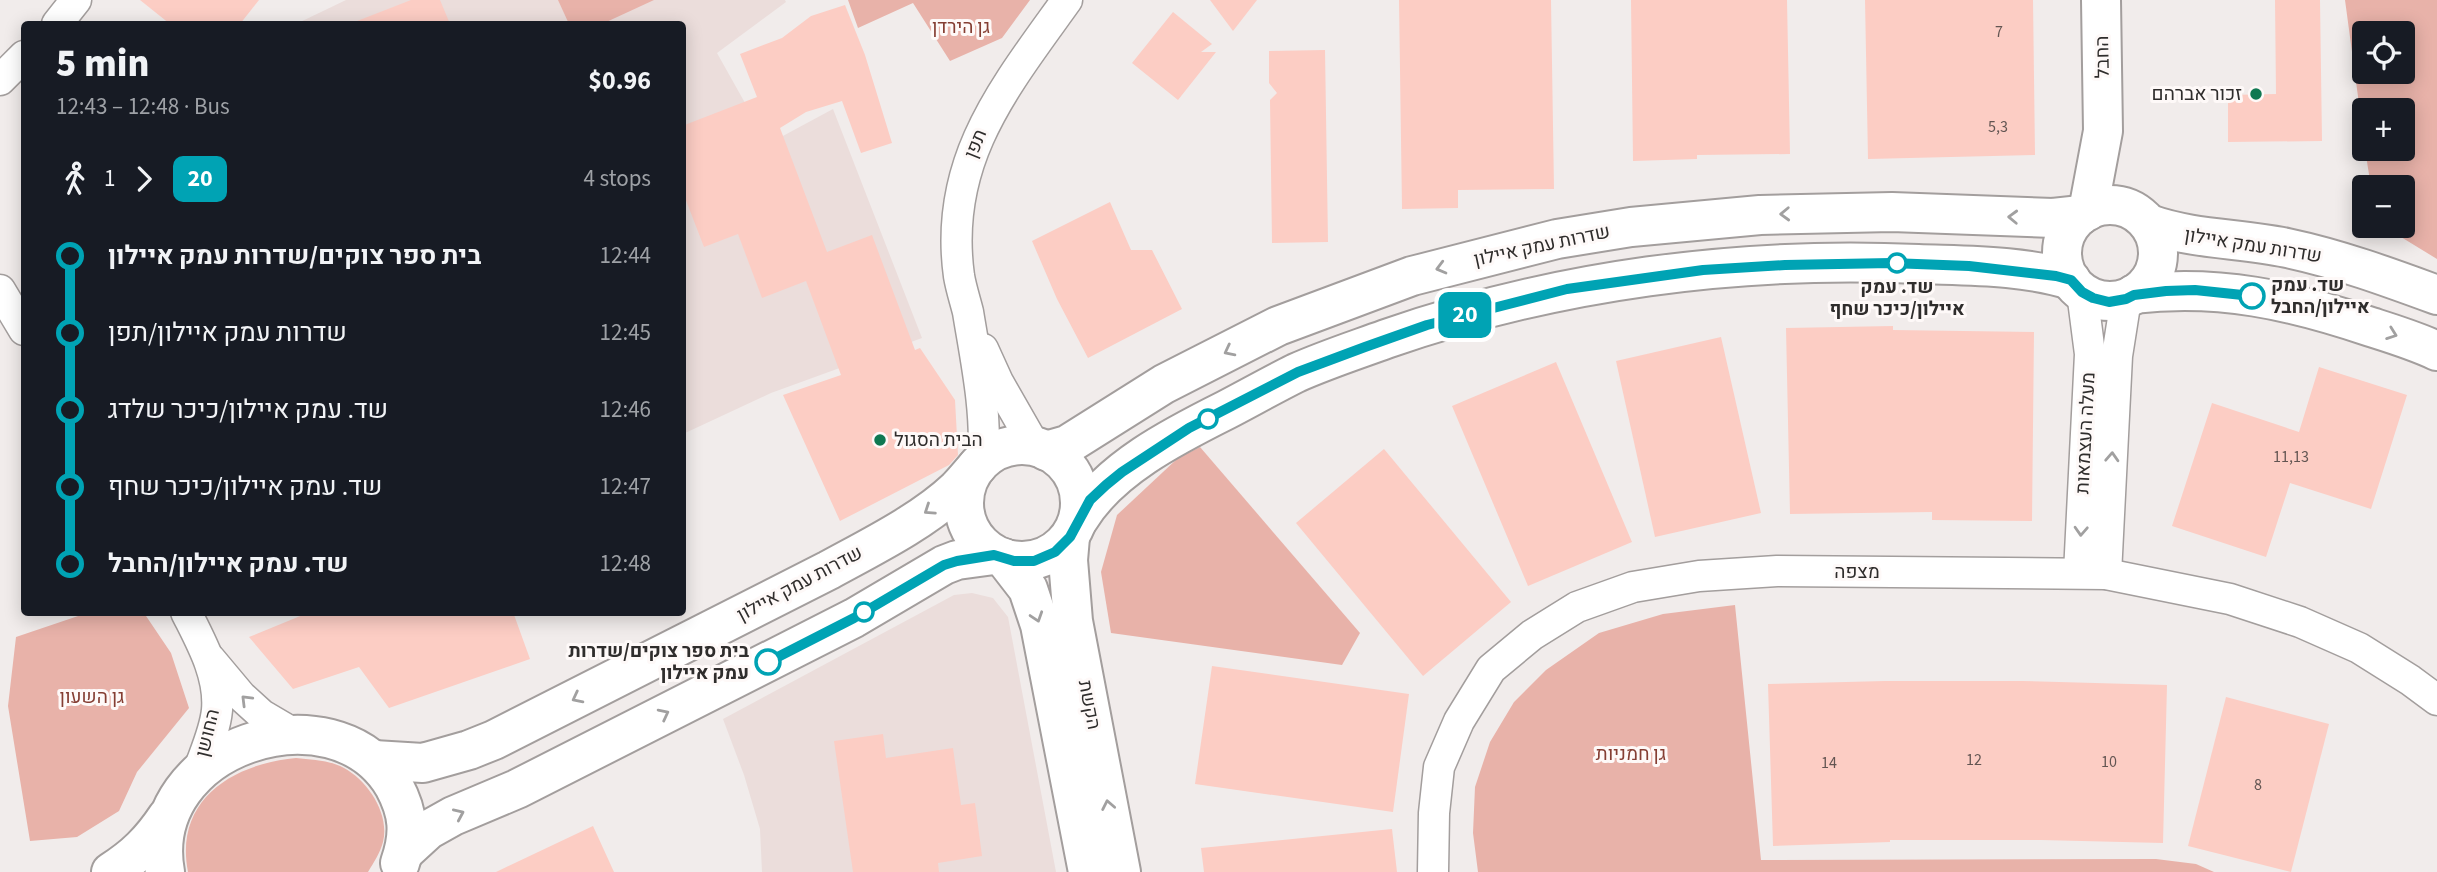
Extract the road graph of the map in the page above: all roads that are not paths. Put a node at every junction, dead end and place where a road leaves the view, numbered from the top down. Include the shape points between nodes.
1 (76, 0) edge
2 (1067, 0) edge
3 (2101, 0) edge
4 (59, 21) edge
5 (21, 59) edge
6 (0, 79) edge
7 (2103, 115) junction
8 (2084, 213) junction
9 (2143, 219) junction
10 (2076, 286) junction
11 (0, 290) edge
12 (2437, 295) edge
13 (2130, 297) junction
14 (967, 310) junction
15 (21, 325) edge
16 (2437, 351) edge
17 (1040, 448) junction
18 (981, 463) junction
19 (1074, 528) junction
20 (999, 556) junction
21 (2093, 574) junction
22 (188, 616) edge
23 (206, 653) junction
24 (2437, 700) edge
25 (296, 735) junction
26 (374, 760) junction
27 (198, 772) junction
28 (167, 817) junction
29 (399, 862) edge
30 (111, 872) edge
31 (165, 872) edge
32 (1088, 872) edge
33 (1121, 872) edge
34 (1433, 872) edge

1 - 4 street
2 - 14 street, תפן via 988,114 968,161 958,204 957,246
3 - 7 main road, החבל
5 - 6 street
7 - 8 main road, החבל via 2097,167
7 - 9 main road, החבל via 2113,166
8 - 9 main road via 2112,205
8 - 10 main road via 2070,227 2063,248 2064,265
8 -> 17 main road, שדרות עמק איילון via 2053,218 1892,212 1760,215 1557,239 1412,276 1278,326 1164,384 1067,445
9 - 12 main road, שדרות עמק איילון via 2174,233 2285,247 2340,261
9 - 13 main road via 2157,240 2158,256 2151,278
10 - 13 main road via 2109,302
10 - 19 main road via 2027,271 1828,263 1703,270 1554,292 1427,325 1298,372 1189,428 1122,472 1090,500
10 -> 21 street, מעלה העצמאות via 2090,354
11 - 15 street
13 -> 16 main road via 2195,290 2275,299 2325,311
21 -> 13 street, מעלה העצמאות via 2117,356
14 - 17 street, תפן via 998,382
14 - 18 street, תפן via 983,410
17 - 18 main road via 1013,445
17 - 19 main road via 1057,456 1080,489
18 - 20 main road via 966,486 964,507 980,544
18 -> 26 main road, שדרות עמק איילון via 935,507 882,541 494,740 423,763
19 - 20 main road via 1055,552 1034,561
33 -> 19 main road, הקשת via 1073,621 1068,560
29 -> 20 main road via 428,830 453,816 517,789 854,618 944,565
20 -> 32 main road, הקשת via 1028,589 1040,625
21 - 24 street, מצפה via 2230,598 2300,622 2359,648
21 - 34 street, מצפה via 1777,572 1699,576 1633,587 1577,607 1532,635 1491,669 1460,721 1440,767
22 - 23 street, החושן
25 -> 23 street, החושן via 241,696
23 - 27 street, החושן via 215,680 217,709
25 - 26 main road via 354,747
25 - 27 main road via 244,745
26 - 29 main road via 400,797 407,818 407,843
27 - 28 main road
28 - 30 main road via 133,858
28 - 31 main road via 162,840

